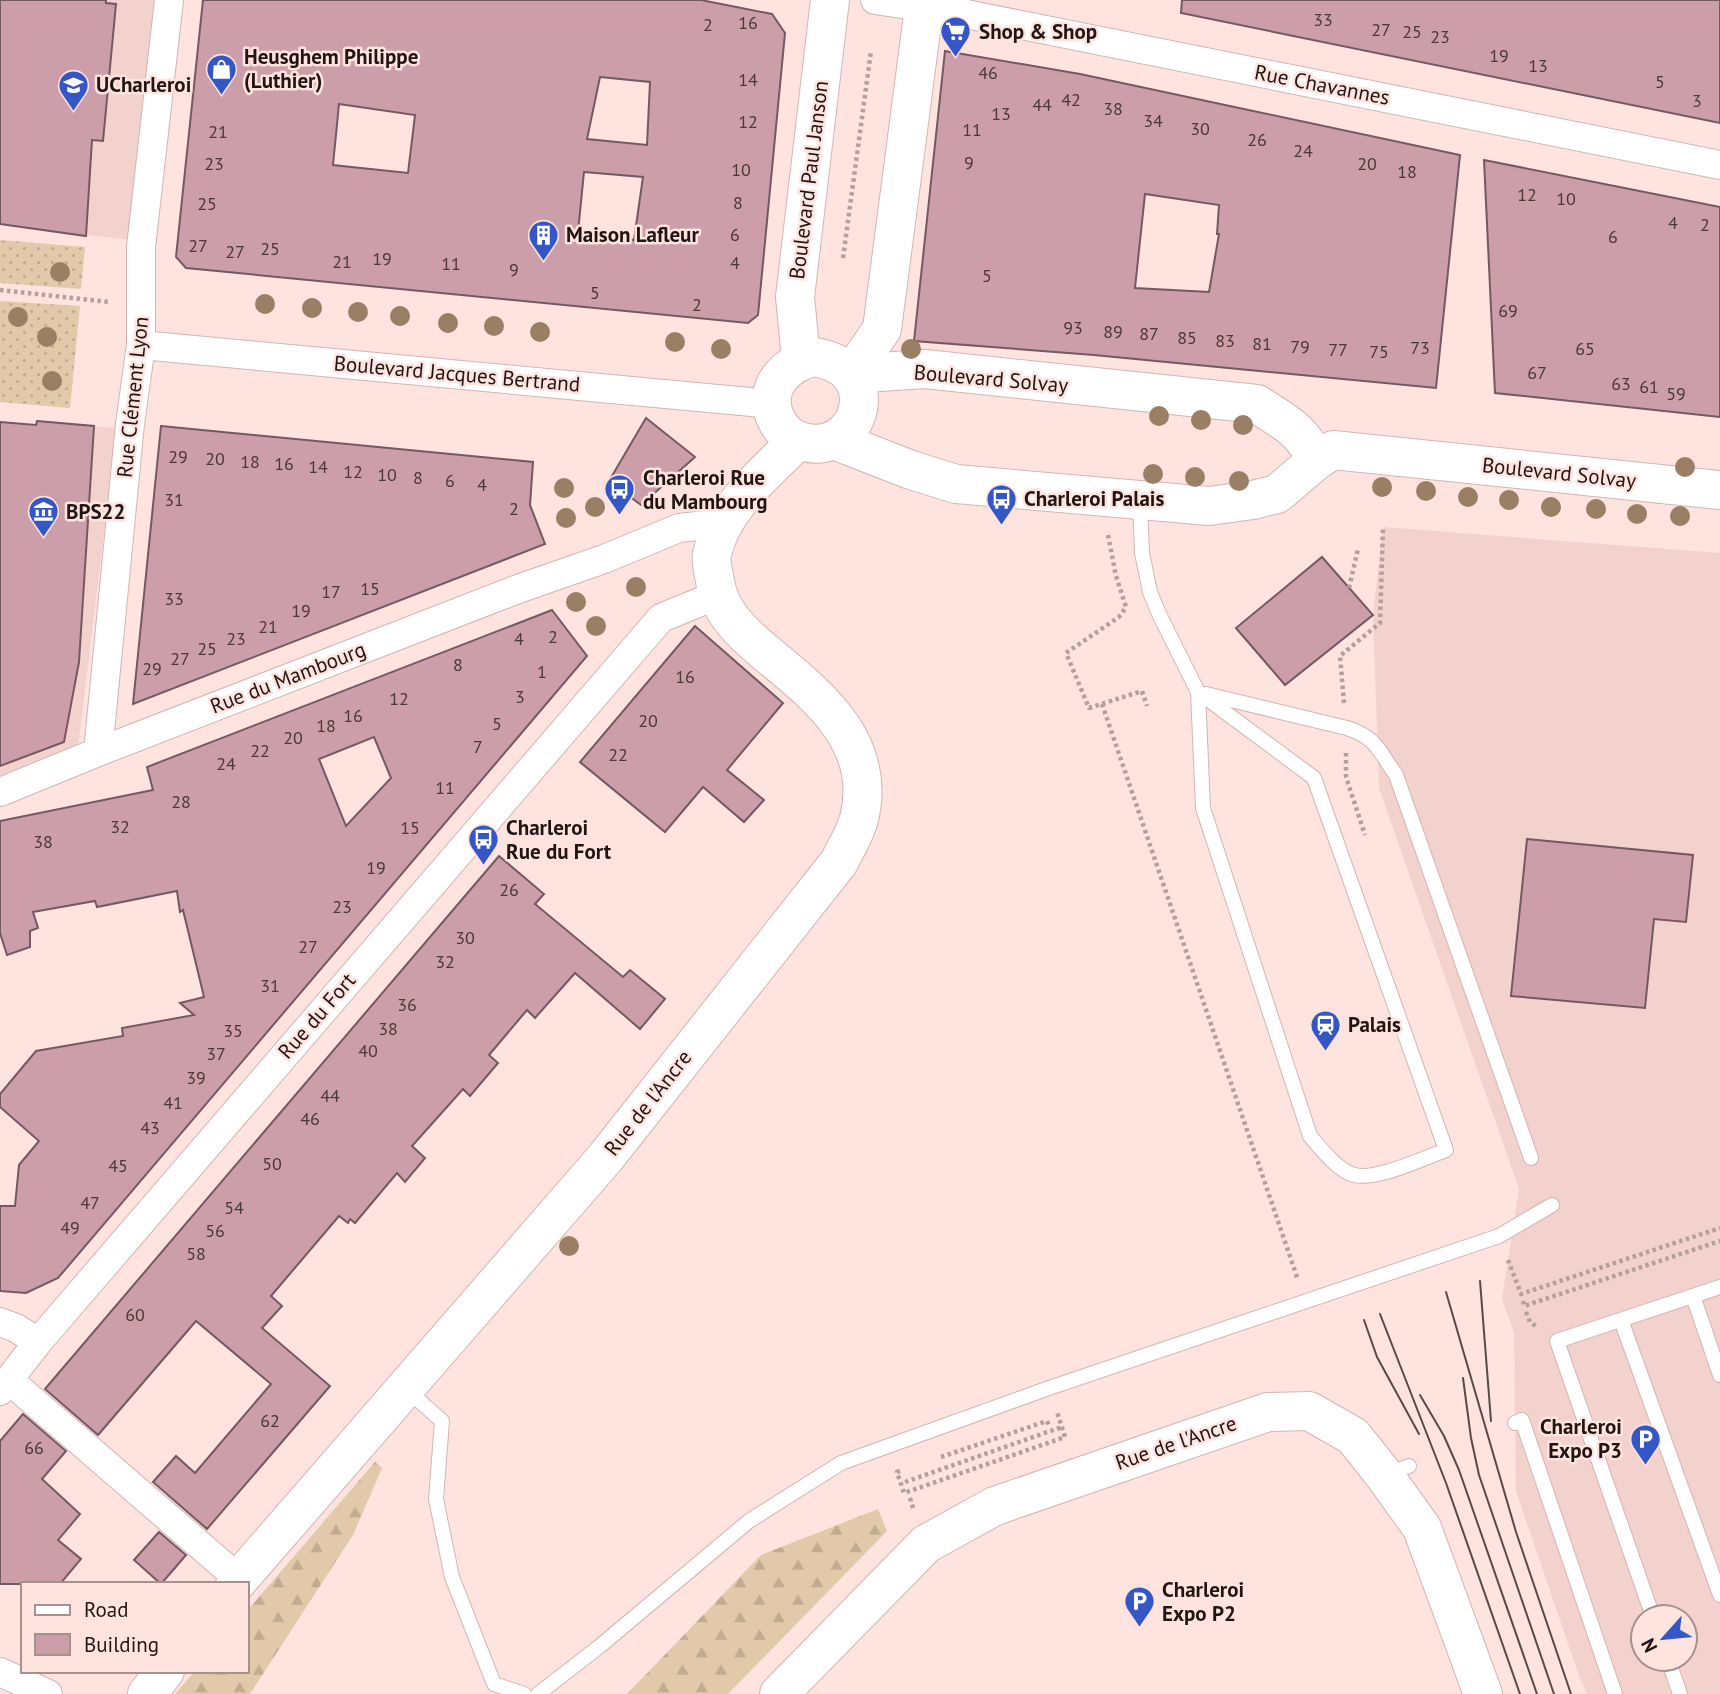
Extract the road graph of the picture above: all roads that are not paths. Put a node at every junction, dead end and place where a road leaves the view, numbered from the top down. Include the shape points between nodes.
1 (169, 0) edge
2 (830, 0) edge
3 (875, 0) edge
4 (925, 4) edge
5 (1720, 165) edge
6 (141, 345) junction
7 (801, 359) junction
8 (850, 374) junction
9 (772, 404) junction
10 (816, 441) junction
11 (1328, 465) junction
12 (1720, 490) edge
13 (1140, 500) junction
14 (724, 523) junction
15 (717, 595) junction
16 (1198, 692) junction
17 (98, 752) junction
18 (0, 792) edge
19 (1531, 1158) dead end
20 (1552, 1205) dead end
21 (1720, 1287) edge
22 (1693, 1296) junction
23 (1621, 1320) junction
24 (0, 1322) edge
25 (38, 1342) junction
26 (1720, 1375) edge
27 (5, 1386) edge
28 (404, 1387) junction
29 (1515, 1423) dead end
30 (237, 1582) edge
31 (1720, 1595) edge
32 (1648, 1603) edge
33 (0, 1672) edge
34 (163, 1673) edge
35 (1673, 1673) edge
36 (48, 1694) edge
37 (147, 1694) edge
38 (524, 1694) edge
39 (538, 1694) edge
40 (779, 1694) edge
41 (1483, 1694) edge
42 (1615, 1694) edge
43 (1680, 1694) edge

1 - 6 street, Rue Clément Lyon via 141,247
2 - 7 street, Boulevard Paul Janson via 795,297
3 - 4 street, Rue Chavannes
4 - 5 street, Rue Chavannes
4 - 8 street via 882,329
6 - 9 street, Boulevard Jacques Bertrand
6 - 17 street, Rue Clément Lyon
7 - 8 street via 829,359
7 - 9 street via 778,377
8 - 10 street via 858,384 855,419 846,432
8 - 11 street, Boulevard Solvay via 925,369 1257,404 1293,427
9 - 10 street via 782,429
10 - 13 street, Boulevard Solvay via 956,484
10 - 14 street via 737,503
11 - 12 street, Boulevard Solvay via 1333,450
11 - 13 street, Boulevard Solvay via 1278,494 1252,500 1209,506
13 - 16 lane via 1142,553 1150,592
14 - 15 street via 711,556
14 - 17 street, Rue du Mambourg via 679,527
15 - 25 street, Rue du Fort via 661,618
15 - 28 street, Rue de l'Ancre via 730,618 823,702 852,741 862,781 859,820 839,862 606,1157
16 - 16 lane via 1203,808 1310,1136 1350,1174 1365,1177 1383,1175 1446,1150 1314,778
16 - 19 lane via 1347,727 1372,740 1396,775
17 - 18 street, Rue du Mambourg
20 - 39 lane via 1499,1236 841,1463 749,1521
21 - 22 lane
22 - 23 lane
22 - 26 lane
23 - 31 lane
23 - 32 lane via 1557,1341
24 - 25 street
25 - 27 street, Rue du Fort
27 - 30 street
28 - 30 street, Rue de l'Ancre
28 - 38 lane via 442,1421 436,1499 452,1577 494,1684
29 - 42 lane via 1522,1420
33 - 36 street
34 - 37 street
35 - 43 lane
40 - 41 street, Rue de l'Ancre via 926,1544 995,1506 1268,1412 1309,1411 1353,1436 1396,1470

